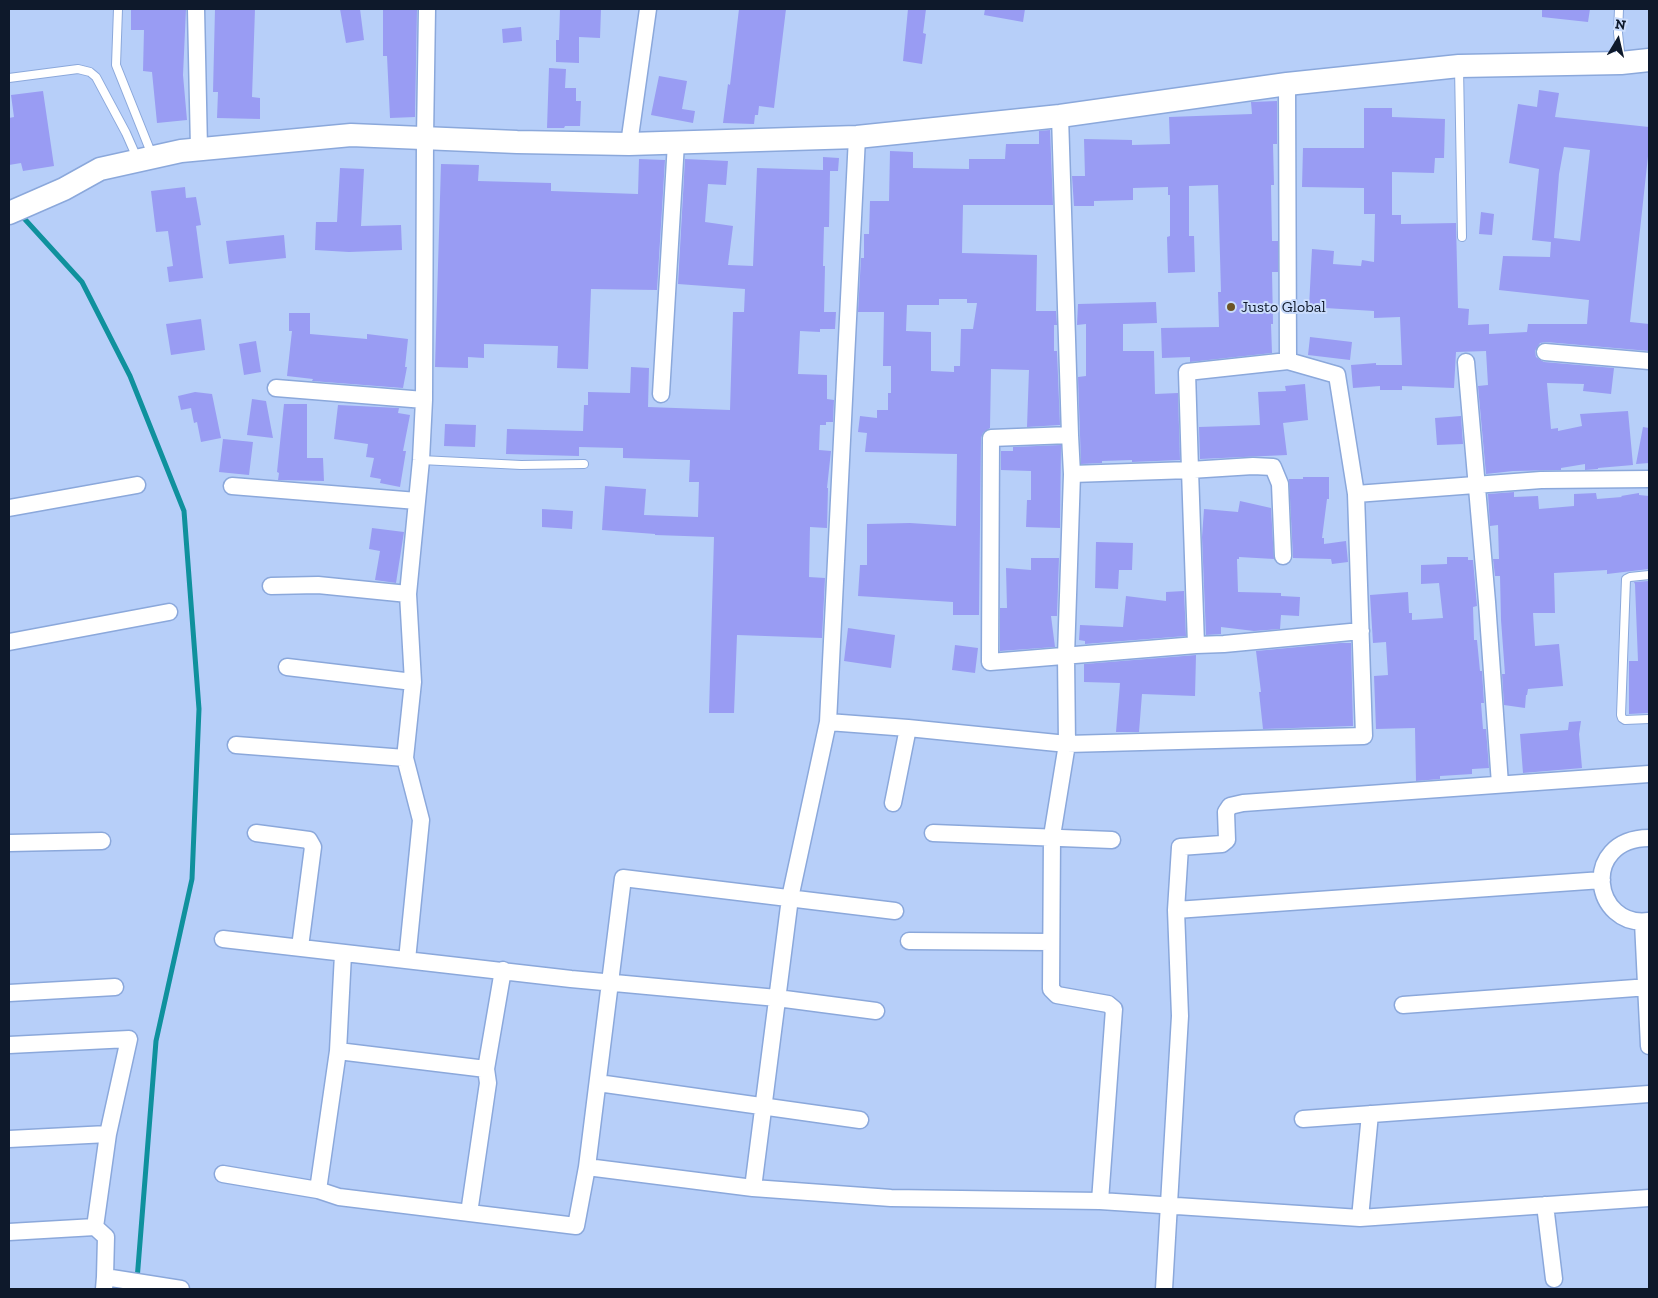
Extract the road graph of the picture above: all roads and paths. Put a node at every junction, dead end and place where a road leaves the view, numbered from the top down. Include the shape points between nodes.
1 (118, 9) edge
2 (196, 9) edge
3 (427, 9) edge
4 (648, 9) edge
5 (1619, 9) edge
6 (1649, 60) edge
7 (1622, 63) junction
8 (1459, 66) junction
9 (9, 78) edge
10 (1287, 84) junction
11 (1060, 116) junction
12 (857, 136) junction
13 (425, 138) junction
14 (676, 143) junction
15 (629, 144) junction
16 (199, 149) junction
17 (145, 159) junction
18 (9, 213) edge
19 (1462, 238) dead end
20 (1545, 352) dead end
21 (1288, 361) junction
22 (1649, 361) edge
23 (1466, 362) dead end
24 (276, 388) dead end
25 (661, 394) dead end
26 (424, 400) junction
27 (1070, 435) junction
28 (421, 460) junction
29 (584, 464) dead end
30 (1190, 470) junction
31 (1072, 474) junction
32 (1649, 479) edge
33 (1477, 484) junction
34 (137, 485) dead end
35 (232, 486) dead end
36 (1356, 494) junction
37 (417, 500) junction
38 (9, 508) edge
39 (1283, 556) dead end
40 (1649, 575) edge
41 (271, 586) dead end
42 (408, 594) junction
43 (169, 612) dead end
44 (1361, 631) junction
45 (9, 642) edge
46 (1196, 645) junction
47 (1066, 656) junction
48 (287, 668) dead end
49 (413, 682) junction
50 (1649, 719) edge
51 (828, 722) junction
52 (908, 728) junction
53 (1067, 744) junction
54 (236, 746) dead end
55 (405, 758) junction
56 (1649, 774) edge
57 (1500, 784) junction
58 (893, 803) dead end
59 (933, 832) dead end
60 (256, 833) dead end
61 (1052, 836) junction
62 (1649, 838) edge
63 (1112, 840) dead end
64 (102, 841) dead end
65 (9, 844) edge
66 (1602, 880) junction
67 (790, 898) junction
68 (1176, 910) junction
69 (895, 911) dead end
70 (1646, 922) edge
71 (223, 939) dead end
72 (909, 941) dead end
73 (1051, 942) junction
74 (300, 946) junction
75 (344, 954) junction
76 (407, 960) junction
77 (504, 970) junction
78 (611, 983) junction
79 (115, 987) dead end
80 (1648, 987) edge
81 (9, 993) edge
82 (777, 998) junction
83 (1402, 1004) dead end
84 (876, 1011) dead end
85 (9, 1045) edge
86 (1649, 1046) edge
87 (338, 1051) junction
88 (486, 1069) junction
89 (598, 1083) junction
90 (1649, 1094) edge
91 (764, 1106) junction
92 (1370, 1114) junction
93 (1303, 1119) dead end
94 (860, 1120) dead end
95 (108, 1134) junction
96 (9, 1139) edge
97 (587, 1166) junction
98 (224, 1174) dead end
99 (753, 1188) junction
100 (318, 1190) junction
101 (1649, 1198) edge
102 (1100, 1200) junction
103 (1169, 1205) junction
104 (1544, 1205) junction
105 (469, 1213) junction
106 (1360, 1218) junction
107 (95, 1227) junction
108 (9, 1232) edge
109 (1554, 1279) dead end
110 (104, 1283) edge
111 (181, 1289) edge
112 (1164, 1289) edge

1 - 17 lane via 116,65
2 - 16 street
3 - 13 street
4 - 15 street
5 - 7 lane
6 - 7 street
7 - 8 street
8 - 10 street
8 - 19 lane
9 - 17 lane via 78,70 90,72
10 - 11 street
10 - 21 street
11 - 12 street
11 - 27 street
12 - 14 street
12 - 51 street
13 - 15 street
13 - 16 street via 351,135
13 - 26 street
14 - 15 street
14 - 25 street
16 - 17 street
17 - 18 street via 100,169
20 - 22 street
21 - 30 street via 1187,372
21 - 36 street via 1337,375
23 - 33 street
24 - 26 street
26 - 28 street
27 - 31 street
27 - 47 street via 991,438 990,662
28 - 29 lane via 521,465
28 - 37 street
30 - 31 street
30 - 39 street via 1273,467 1280,484
30 - 46 street
31 - 47 street
32 - 33 street
33 - 36 street
33 - 57 street
34 - 38 street
35 - 37 street
36 - 44 street
37 - 42 street
40 - 50 lane via 1626,580 1621,715 1625,720
41 - 42 street via 318,585
42 - 49 street
43 - 45 street
44 - 46 street
44 - 53 street via 1364,736
46 - 47 street
47 - 53 street
48 - 49 street
49 - 55 street
51 - 52 street
51 - 67 street
52 - 53 street
52 - 58 street
53 - 61 street
54 - 55 street
55 - 76 street via 422,820
56 - 57 street
57 - 68 street via 1230,806 1226,812 1227,840 1222,844 1180,847
59 - 61 street
60 - 74 street via 312,842
61 - 63 street
61 - 73 street
62 - 66 street via 1635,838 1621,844 1604,866
64 - 65 street
66 - 68 street
66 - 70 street via 1603,893 1619,914 1630,920
67 - 69 street
67 - 78 street via 623,878
67 - 82 street
68 - 103 street via 1180,1016
70 - 80 street
71 - 74 street
72 - 73 street
73 - 102 street via 1050,989 1057,996 1108,1004 1114,1009
74 - 75 street
75 - 76 street
75 - 87 street
76 - 77 street
77 - 78 street
77 - 88 street
78 - 82 street
78 - 89 street
79 - 81 street
80 - 83 street
80 - 86 street
82 - 84 street
82 - 91 street
85 - 95 street via 129,1039
87 - 88 street
87 - 100 street
88 - 105 street via 488,1083
89 - 91 street
89 - 97 street
90 - 92 street
91 - 94 street
91 - 99 street
92 - 93 street
92 - 106 street
95 - 96 street
95 - 107 street
97 - 99 street
97 - 105 street via 576,1226
98 - 100 street
99 - 102 street via 891,1198
100 - 105 street via 339,1197
101 - 104 street
102 - 103 street
103 - 106 street
103 - 112 street
104 - 106 street
104 - 109 street
107 - 108 street
107 - 110 street via 106,1237
110 - 111 street via 136,1282

